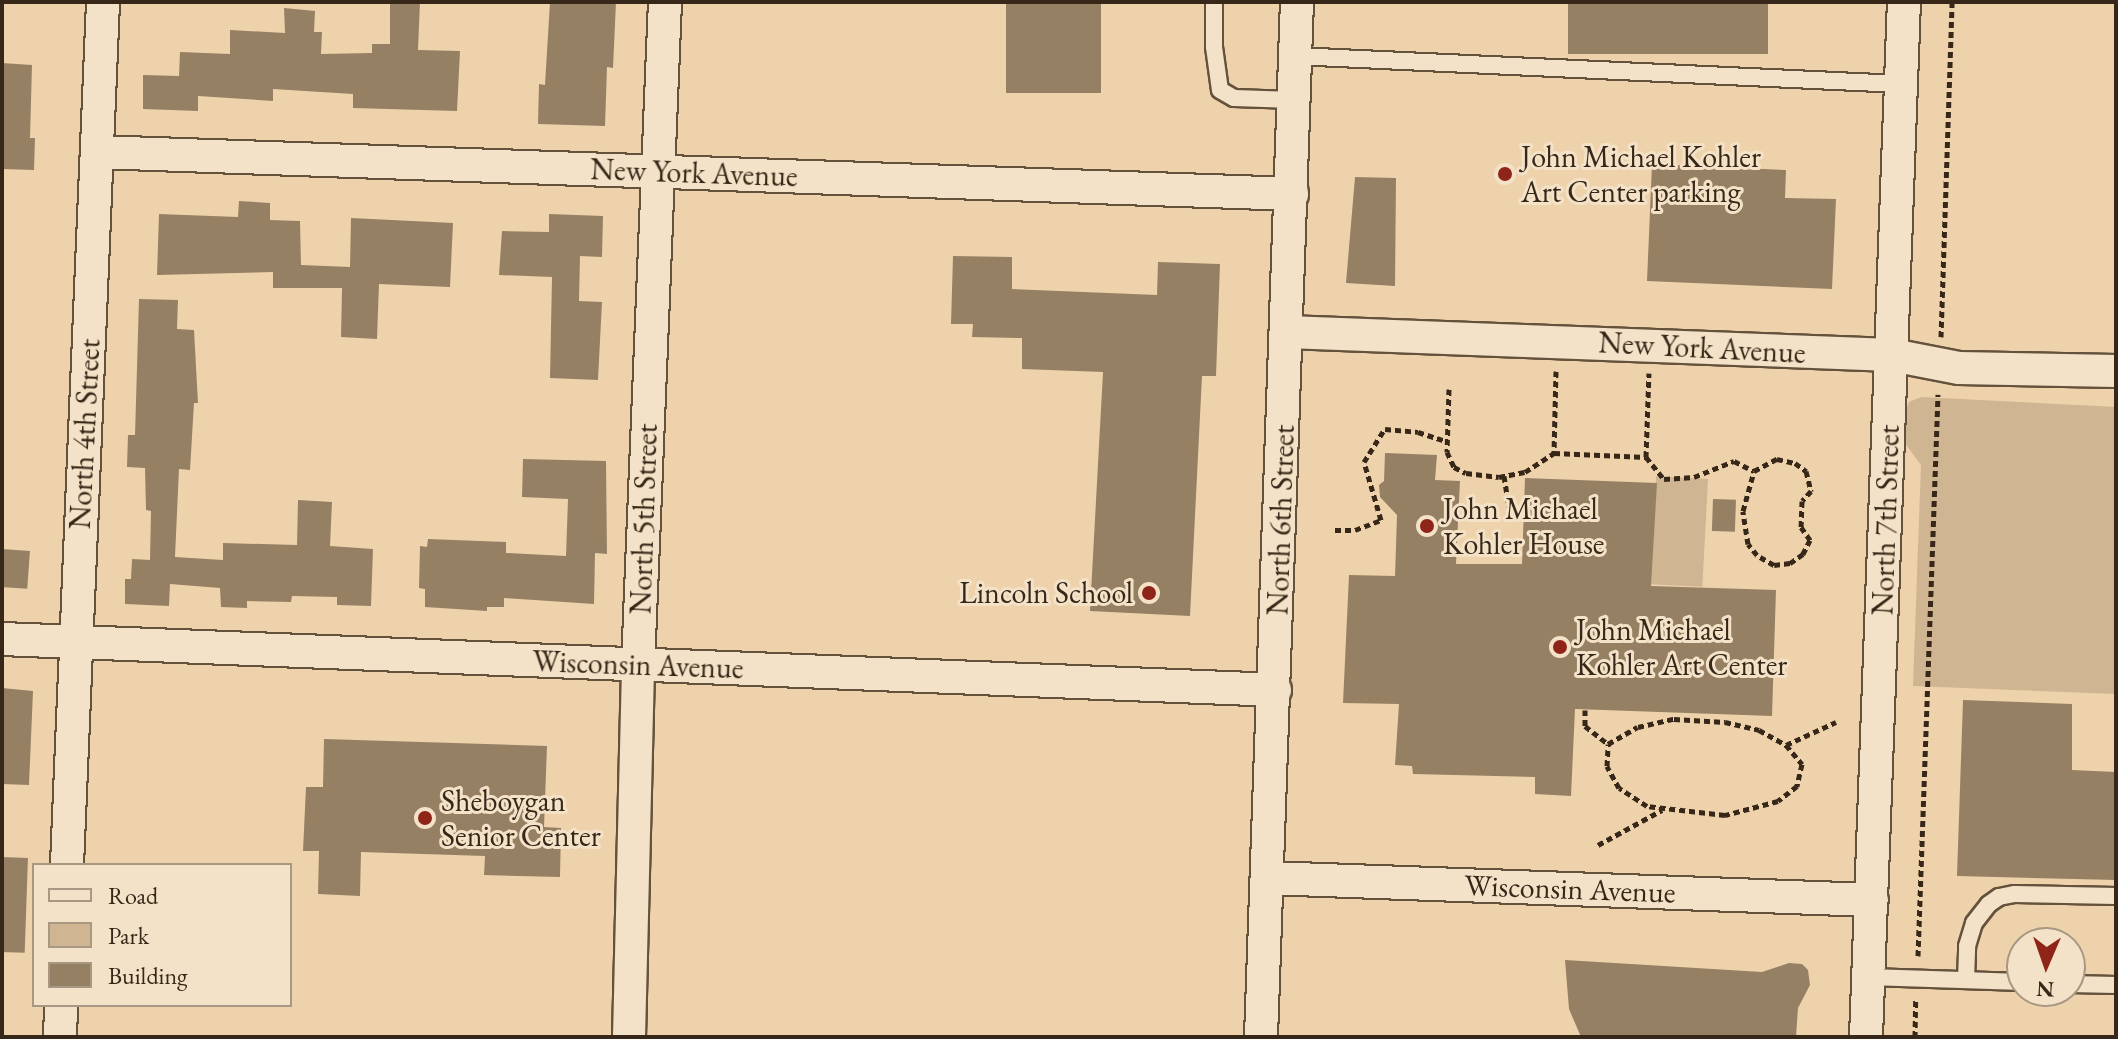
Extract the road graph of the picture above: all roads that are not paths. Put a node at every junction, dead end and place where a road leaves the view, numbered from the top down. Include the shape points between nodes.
1 (103, 2) edge
2 (665, 2) edge
3 (1214, 2) edge
4 (1297, 2) edge
5 (1904, 2) edge
6 (1295, 56) junction
7 (1901, 84) junction
8 (1294, 100) junction
9 (97, 152) junction
10 (658, 171) junction
11 (1292, 194) junction
12 (1287, 332) junction
13 (1892, 355) junction
14 (2116, 371) edge
15 (2, 639) edge
16 (76, 642) junction
17 (638, 665) junction
18 (1275, 690) junction
19 (67, 863) edge
20 (1268, 878) junction
21 (2116, 896) edge
22 (1872, 900) junction
23 (1869, 977) junction
24 (1966, 980) junction
25 (2006, 981) edge
26 (2086, 984) edge
27 (2116, 985) edge
28 (61, 1007) edge
29 (60, 1037) edge
30 (629, 1037) edge
31 (1261, 1037) edge
32 (1866, 1037) edge

1 - 9 street, North 4th Street
2 - 10 street, North 5th Street
3 - 8 lane via 1220,90 1234,98
4 - 6 street, North 6th Street
5 - 7 street, North 7th Street
6 - 7 lane
6 - 8 street, North 6th Street
7 - 13 street, North 7th Street
8 - 11 street, North 6th Street
9 - 10 street, New York Avenue
9 - 16 street, North 4th Street
10 - 11 street, New York Avenue
10 - 17 street, North 5th Street
11 - 12 street, North 6th Street
12 - 13 street, New York Avenue
12 - 18 street, North 6th Street
13 - 14 street, New York Avenue via 1938,365
13 - 22 street, North 7th Street
15 - 16 street, Wisconsin Avenue
16 - 17 street, Wisconsin Avenue
16 - 19 street, North 4th Street
17 - 18 street, Wisconsin Avenue
17 - 30 street, North 5th Street
18 - 20 street, North 6th Street
20 - 22 street, Wisconsin Avenue
20 - 31 street, North 6th Street
21 - 24 lane via 1999,897 1974,923
22 - 23 street, North 7th Street
23 - 24 lane
23 - 32 street, North 7th Street
24 - 25 lane
26 - 27 lane
28 - 29 street

